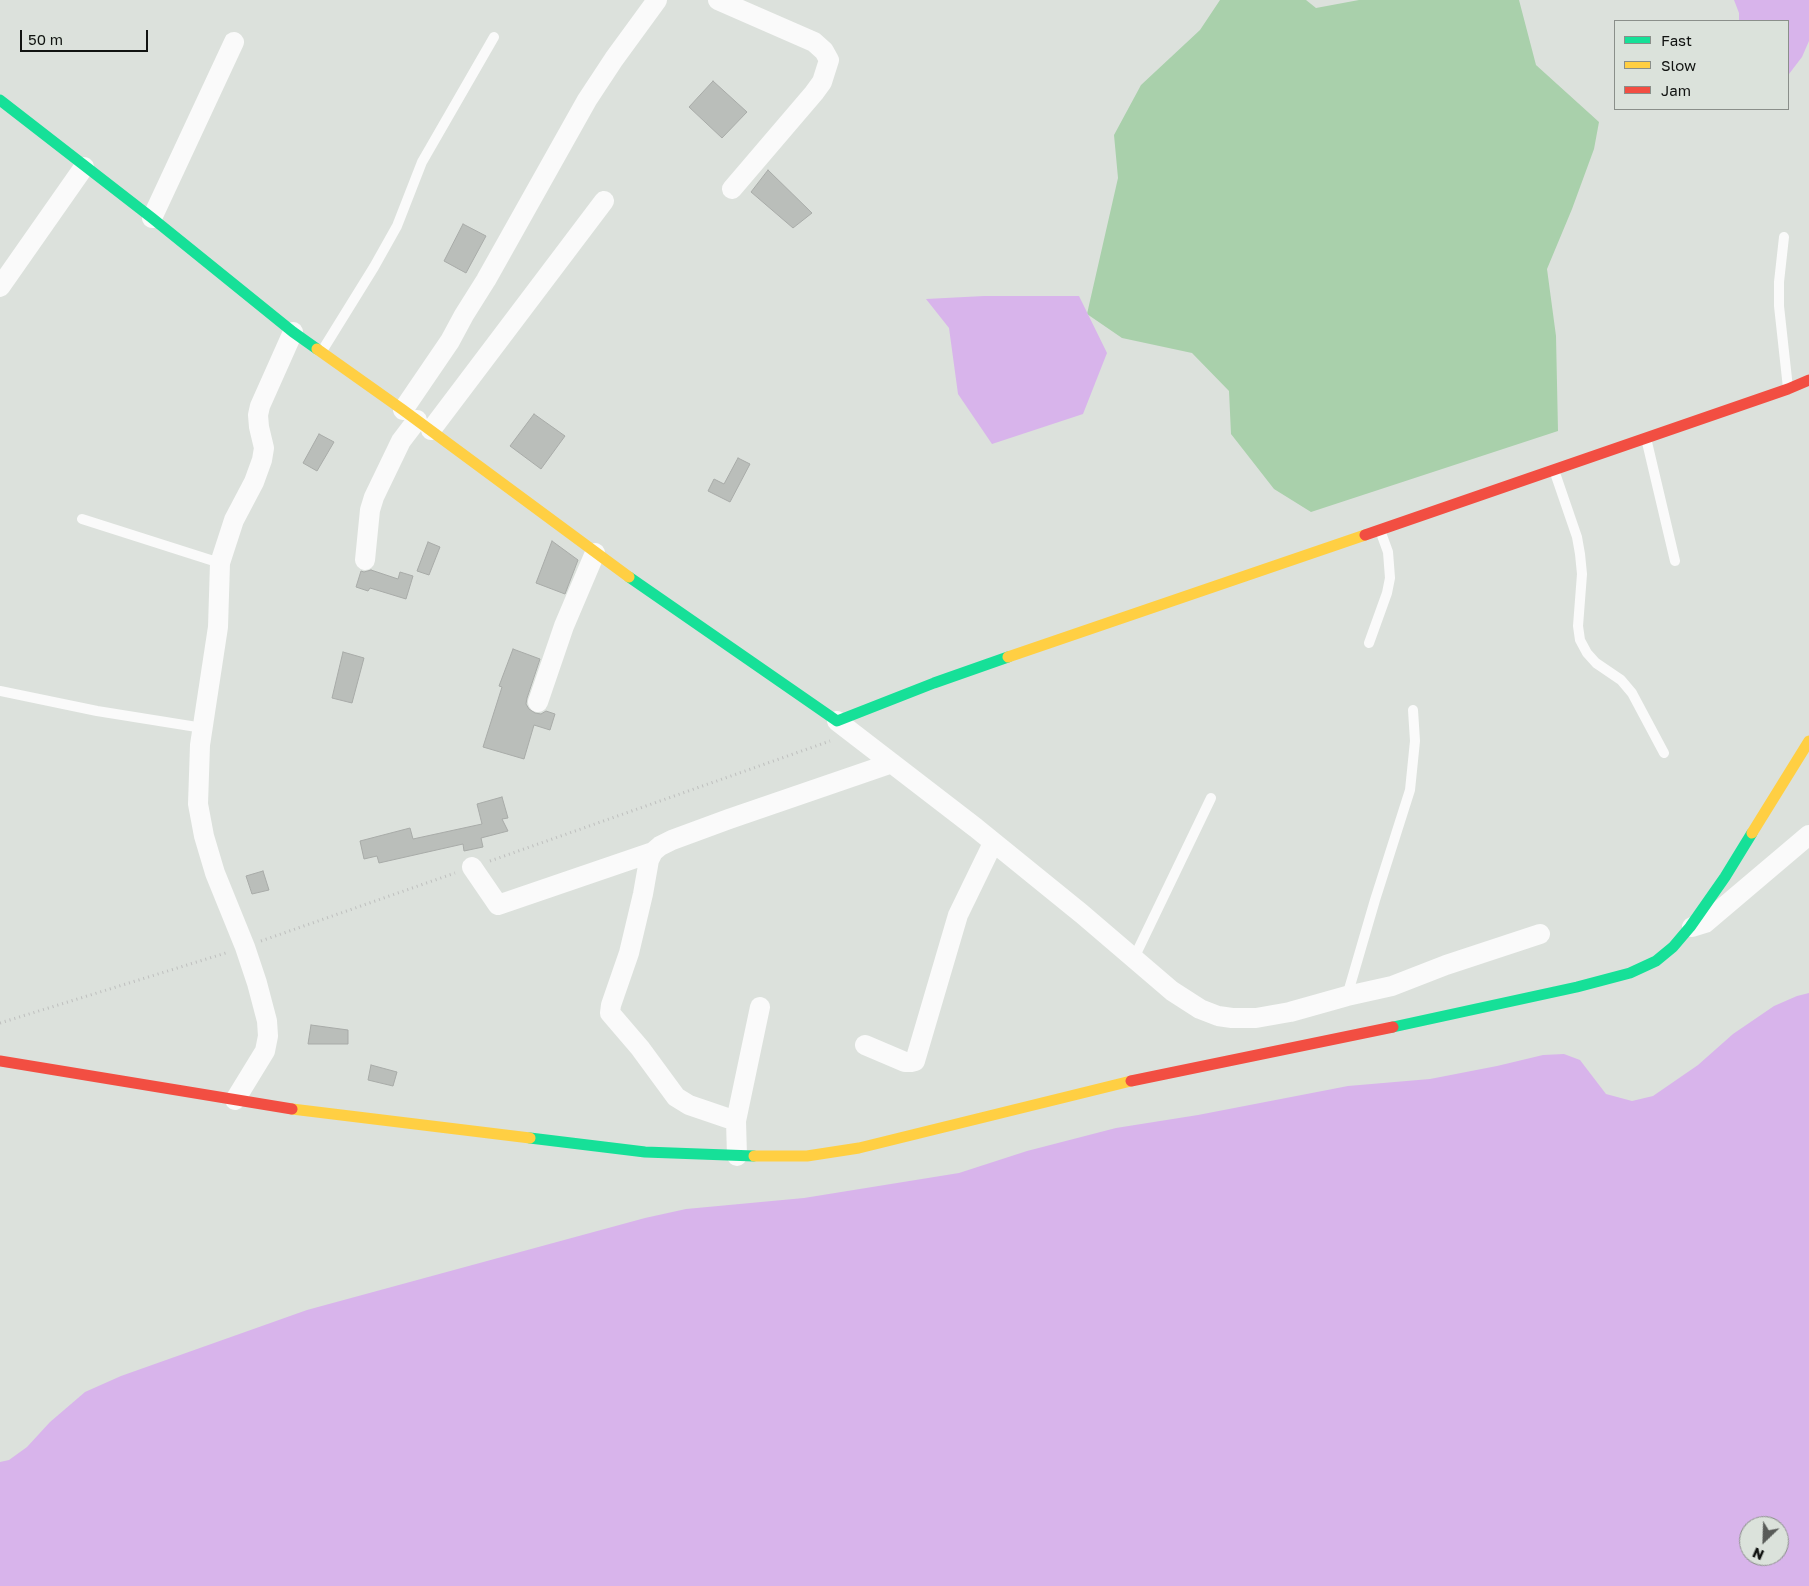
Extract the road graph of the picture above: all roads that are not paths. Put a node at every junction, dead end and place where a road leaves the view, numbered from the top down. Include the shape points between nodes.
1 (658, 0) edge
2 (718, 0) edge
3 (494, 37) dead end
4 (234, 42) dead end
5 (0, 100) edge
6 (84, 167) junction
7 (732, 189) dead end
8 (604, 201) dead end
9 (152, 218) junction
10 (1784, 237) dead end
11 (0, 287) edge
12 (293, 332) junction
13 (322, 352) junction
14 (1809, 380) edge
15 (1788, 389) junction
16 (417, 420) junction
17 (1646, 438) junction
18 (1554, 469) junction
19 (82, 519) dead end
20 (1380, 529) junction
21 (595, 553) junction
22 (365, 560) dead end
23 (1675, 561) dead end
24 (220, 563) junction
25 (1369, 644) dead end
26 (0, 691) edge
27 (538, 702) dead end
28 (1413, 710) dead end
29 (837, 722) junction
30 (203, 728) junction
31 (1809, 741) edge
32 (1664, 753) dead end
33 (892, 763) junction
34 (1211, 798) dead end
35 (1809, 835) edge
36 (993, 843) junction
37 (653, 852) junction
38 (472, 867) road end
39 (1690, 927) junction
40 (1540, 934) dead end
41 (1134, 958) junction
42 (1347, 996) junction
43 (760, 1007) dead end
44 (865, 1045) dead end
45 (0, 1061) edge
46 (235, 1100) junction
47 (736, 1121) junction
48 (737, 1156) junction

1 - 16 street via 587,100 464,314 446,346
2 - 7 street via 814,42 829,60 814,94
3 - 13 lane via 422,162 397,226
4 - 9 street
5 - 6 street
6 - 9 street
6 - 11 street
8 - 16 street
9 - 12 street
10 - 15 lane via 1779,306
12 - 13 street
12 - 24 street via 260,406 262,460 234,520
13 - 16 street
14 - 15 street
15 - 17 street
16 - 21 street
16 - 22 street via 401,442 374,497
17 - 18 street
17 - 23 lane
18 - 20 street
18 - 32 lane via 1580,554 1580,640 1596,663 1621,680 1632,693
19 - 24 lane
20 - 25 lane via 1388,552 1390,578
20 - 29 street via 934,683
21 - 27 street via 564,626
21 - 29 street
24 - 30 street via 218,627
26 - 30 lane
28 - 42 lane via 1415,741 1410,790
29 - 33 street
30 - 46 street via 198,782 201,823 215,872 245,946 267,1021 265,1051
31 - 39 street via 1725,877
33 - 36 street
33 - 37 street via 672,840
34 - 41 lane
35 - 39 street via 1705,923
36 - 41 street
36 - 44 street via 958,915 915,1060 905,1062
37 - 38 street via 498,905
37 - 47 street via 629,953 610,1014 640,1048 676,1098
39 - 48 street via 1656,961 1630,973 1577,987 1134,1080 860,1148 807,1156
40 - 42 street via 1392,986
41 - 42 street via 1172,991 1218,1016 1256,1018
43 - 47 street
45 - 46 street
46 - 48 street via 645,1152
47 - 48 street

